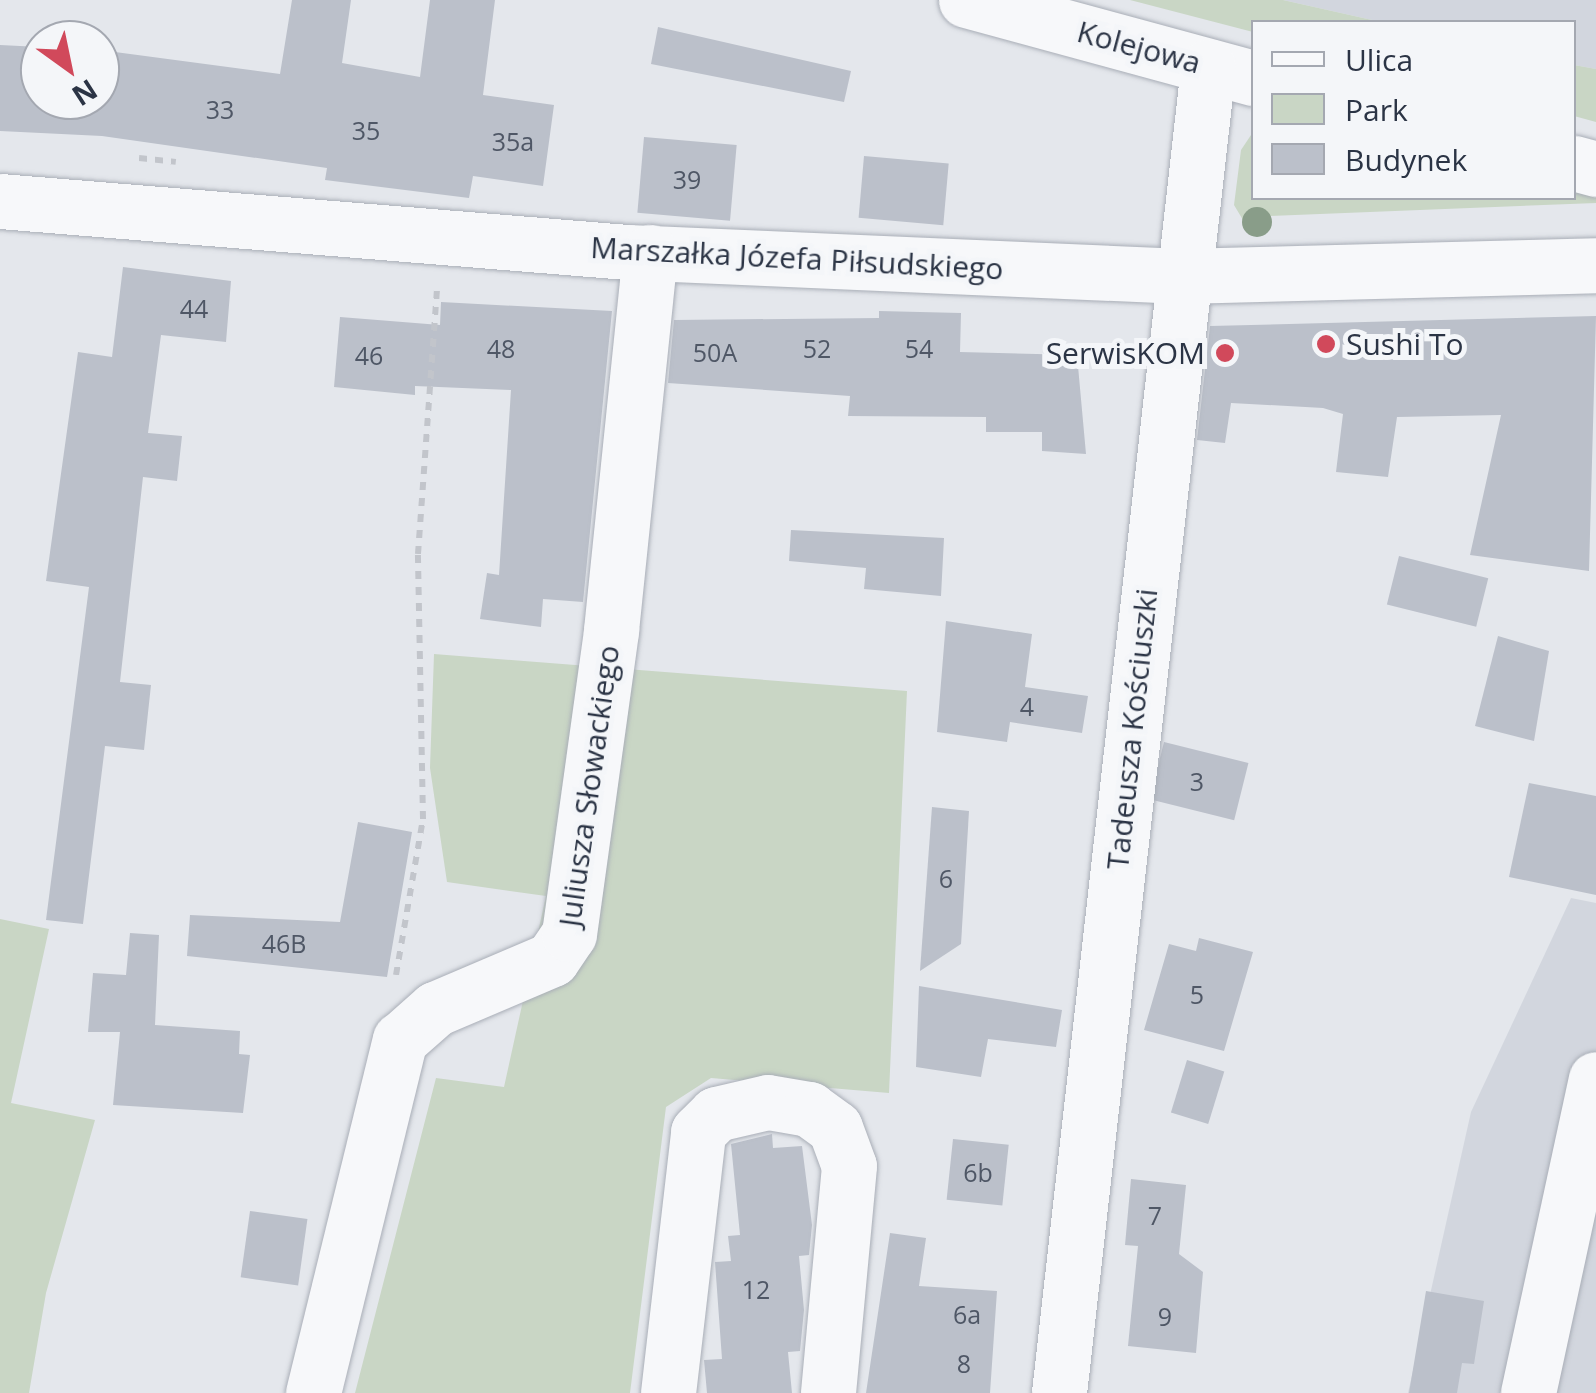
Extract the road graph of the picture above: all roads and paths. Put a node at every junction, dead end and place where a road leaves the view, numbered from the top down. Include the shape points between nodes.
1 (966, 0) edge
2 (1231, 72) edge
3 (0, 201) edge
4 (447, 238) junction
5 (650, 252) junction
6 (1596, 265) edge
7 (1182, 276) junction
8 (416, 863) dead end
9 (1596, 1079) edge
10 (313, 1393) edge
11 (668, 1393) edge
12 (828, 1393) edge
13 (1059, 1393) edge
14 (1528, 1393) edge

1 - 2 street, Kolejowa
2 - 7 street, Tadeusza Kościuszki
3 - 4 street, Marszałka Józefa Piłsudskiego
4 - 5 street, Marszałka Józefa Piłsudskiego
4 - 8 path via 432,308 418,554 423,819
5 - 7 street, Marszałka Józefa Piłsudskiego
5 - 10 street, Juliusza Słowackiego via 612,630 569,934 552,959 435,1008 400,1040
6 - 7 street, Marszałka Józefa Piłsudskiego
7 - 13 street, Tadeusza Kościuszki
9 - 14 street
11 - 12 street via 698,1132 716,1114 768,1102 809,1110 835,1128 849,1166

